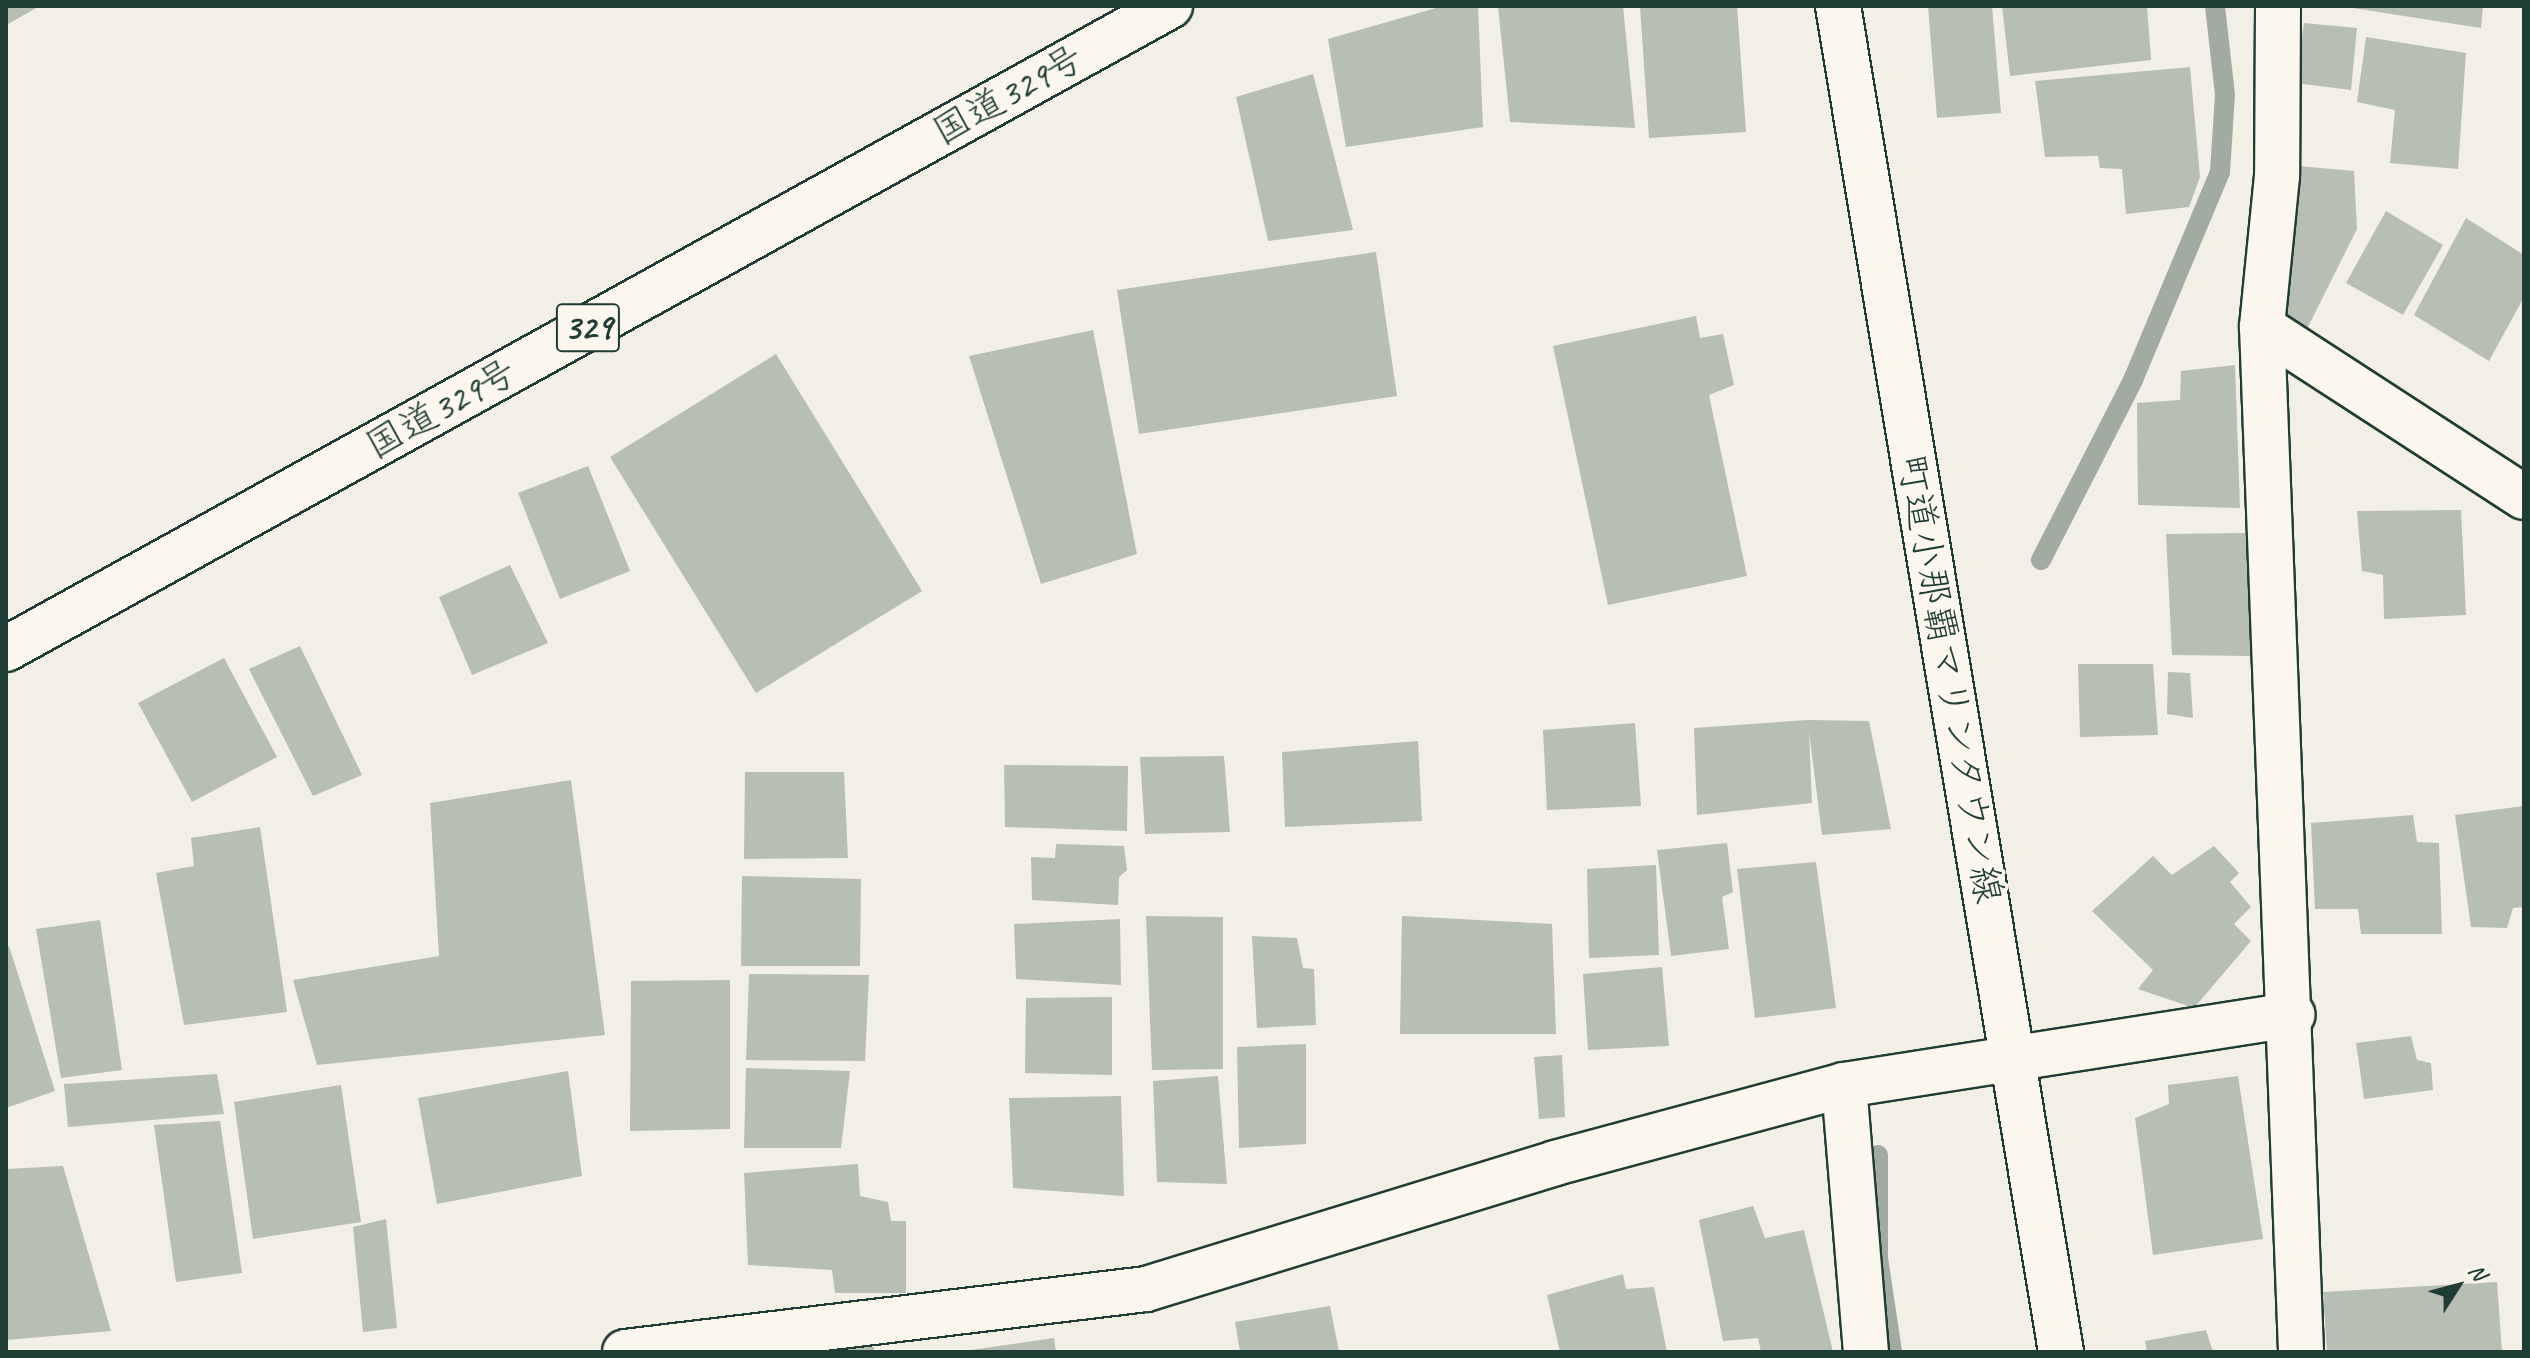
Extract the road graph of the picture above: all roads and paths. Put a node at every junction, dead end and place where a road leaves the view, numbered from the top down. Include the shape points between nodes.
1 (1170, 6) edge
2 (1838, 6) edge
3 (2278, 6) edge
4 (2262, 327) junction
5 (2524, 497) edge
6 (6, 649) edge
7 (2293, 1015) junction
8 (2014, 1059) junction
9 (1844, 1085) junction
10 (625, 1352) edge
11 (1866, 1352) edge
12 (2061, 1352) edge
13 (2301, 1352) edge

1 - 6 main road, 国道329号 / 329
2 - 8 main road, 町道小那覇マリンタウン線
3 - 4 main road via 2277,176
4 - 5 main road
4 - 7 main road
7 - 8 main road
7 - 13 main road
8 - 9 main road
8 - 12 main road, 町道小那覇マリンタウン線
9 - 10 main road via 1555,1163 1146,1289
9 - 11 main road

